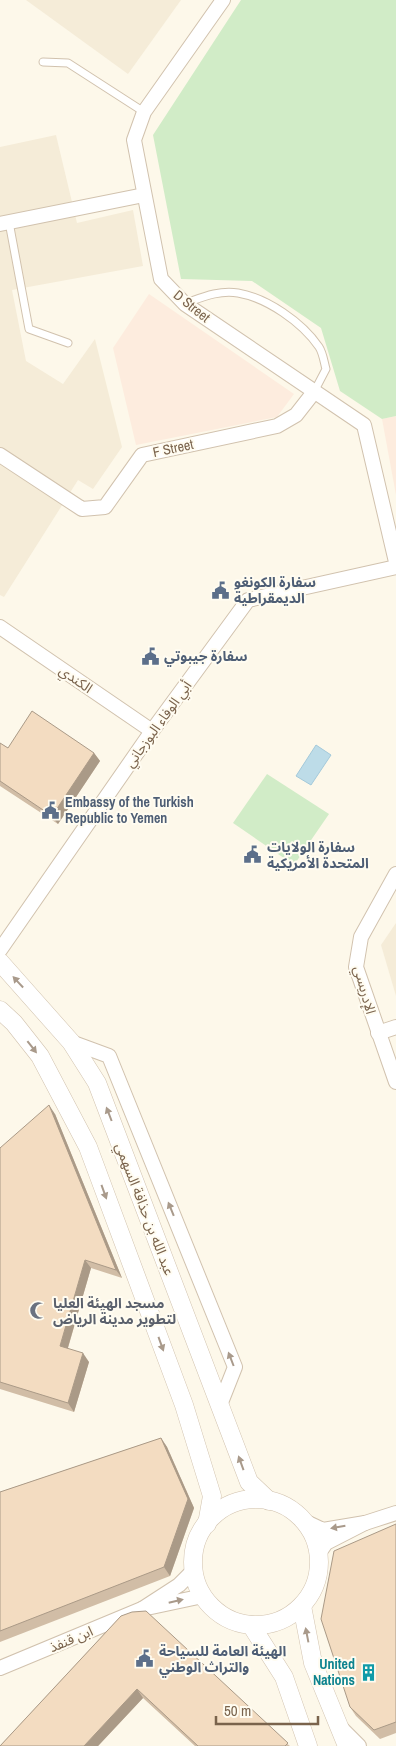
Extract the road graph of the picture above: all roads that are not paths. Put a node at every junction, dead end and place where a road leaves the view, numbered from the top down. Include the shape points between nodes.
1 (223, 0) edge
2 (44, 62) dead end
3 (144, 112) junction
4 (144, 195) junction
5 (4, 223) edge
6 (185, 304) junction
7 (68, 343) dead end
8 (314, 392) junction
9 (0, 455) edge
10 (396, 562) edge
11 (396, 567) edge
12 (0, 627) edge
13 (152, 731) junction
14 (396, 874) edge
15 (0, 950) edge
16 (0, 962) edge
17 (0, 1010) edge
18 (396, 1027) edge
19 (378, 1034) junction
20 (71, 1042) junction
21 (396, 1082) edge
22 (220, 1404) junction
23 (269, 1501) junction
24 (396, 1513) edge
25 (304, 1521) junction
26 (365, 1523) junction
27 (207, 1524) junction
28 (318, 1553) junction
29 (194, 1570) junction
30 (203, 1596) junction
31 (302, 1606) junction
32 (142, 1610) junction
33 (251, 1625) junction
34 (0, 1668) edge
35 (341, 1728) junction
36 (308, 1746) edge
37 (347, 1746) edge
38 (359, 1746) edge

1 - 3 street, D Street
2 - 3 lane via 68,63
3 - 4 street, D Street via 134,140
4 - 5 street
4 - 6 street, D Street via 162,279
5 - 7 lane via 29,329
6 - 8 street, D Street
6 - 8 lane via 211,293 237,292 263,301 303,328 320,349 326,369
8 - 9 street, F Street via 296,415 277,426 142,455 105,507 82,508
8 - 10 street, D Street via 364,425
11 - 13 street, أبي الوفاء البوزجاني via 248,600
12 - 13 street, الكندي
13 - 15 street, أبي الوفاء البوزجاني
14 - 19 street, الإدريسي via 361,937 356,967
20 -> 16 street, عبد الله بن حذافة السهمي
17 -> 27 street via 40,1056 88,1147 184,1405 212,1496
18 - 19 street
19 - 21 street, الإدريسي
22 -> 20 street, عبد الله بن حذافة السهمي via 97,1083
22 -> 20 street via 235,1367 109,1056
23 -> 22 street, عبد الله بن حذافة السهمي via 249,1482
23 - 25 street via 288,1508
23 - 27 street via 235,1503
24 - 26 street
26 -> 25 street via 323,1530
25 - 28 street via 314,1536
26 - 28 street via 326,1544
27 - 29 street via 198,1538
28 - 31 street via 316,1581
29 - 30 street
29 - 32 street via 179,1585
32 -> 30 street
30 - 33 street via 216,1611 232,1621
31 - 33 street via 279,1621
35 -> 31 street via 313,1663
32 - 34 street, ابن قنفذ
33 - 36 street via 284,1677
35 - 37 street
35 - 38 street

